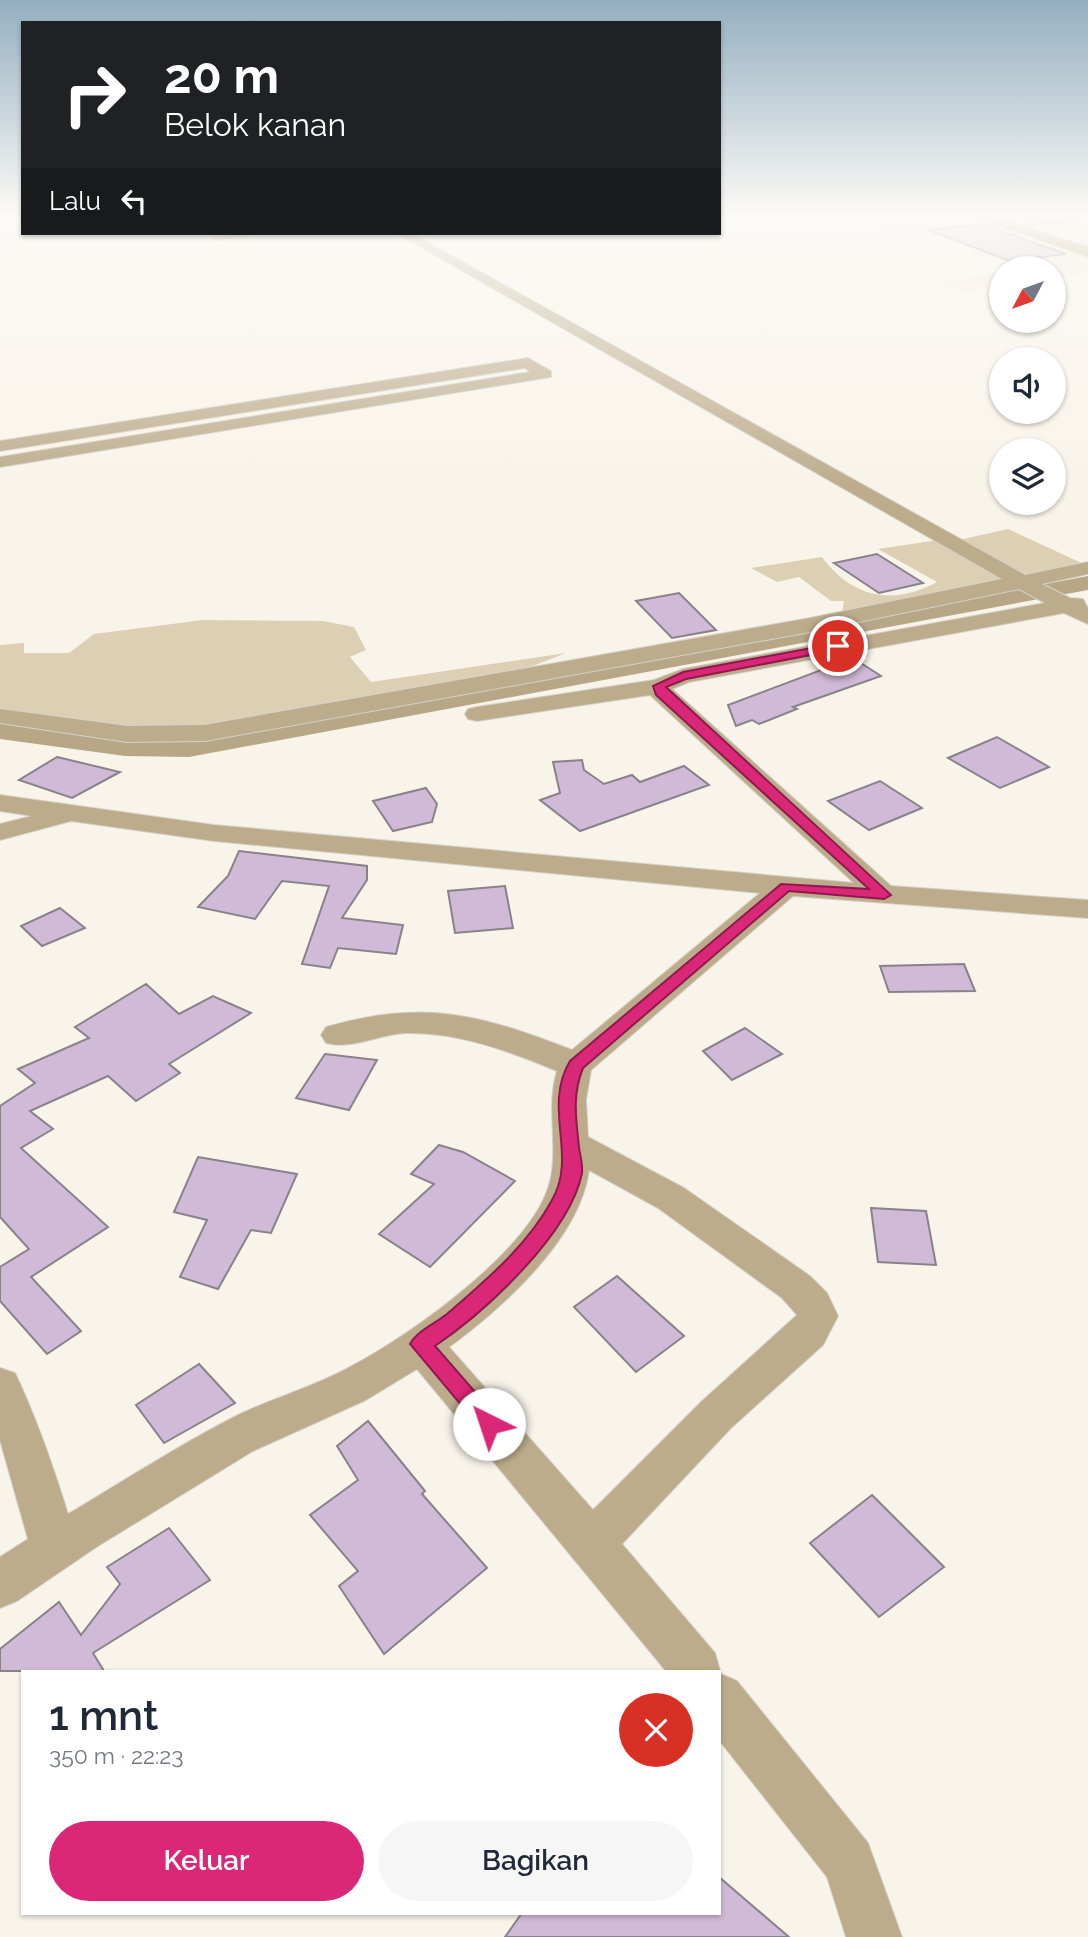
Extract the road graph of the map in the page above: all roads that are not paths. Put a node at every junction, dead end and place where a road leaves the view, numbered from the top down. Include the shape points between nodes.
1 (533, 307) edge
2 (281, 402) junction
3 (295, 415) junction
4 (0, 446) edge
5 (0, 462) edge
6 (1088, 568) edge
7 (1030, 583) junction
8 (1076, 606) edge
9 (659, 686) junction
10 (477, 714) dead end
11 (0, 716) edge
12 (0, 803) edge
13 (70, 814) junction
14 (0, 832) edge
15 (786, 887) junction
16 (884, 895) junction
17 (1088, 909) edge
18 (338, 1035) dead end
19 (576, 1065) junction
20 (570, 1144) junction
21 (421, 1344) junction
22 (0, 1386) edge
23 (592, 1543) junction
24 (54, 1547) junction
25 (0, 1585) edge
26 (696, 1670) edge
27 (721, 1702) edge
28 (874, 1937) edge

1 - 7 street via 917,525
2 - 3 street
2 - 3 street via 528,363 545,374
2 - 4 street
3 - 5 street
6 - 7 street
7 - 8 street
7 - 11 street via 205,733 127,734
8 - 9 street via 683,676
9 - 10 street
9 - 16 street via 660,692
12 - 13 street
13 - 14 street
13 - 15 street via 214,833
15 - 16 street
15 - 19 street
16 - 17 street
18 - 19 street via 406,1021 458,1026
19 - 20 street via 565,1102
20 - 21 street via 573,1172 544,1229 496,1283
20 - 23 street via 671,1198 796,1287 818,1316 809,1333 716,1415
21 - 23 street
21 - 24 street via 351,1386 248,1431
22 - 24 street via 28,1455
23 - 26 street
24 - 25 street
27 - 28 street via 849,1862

